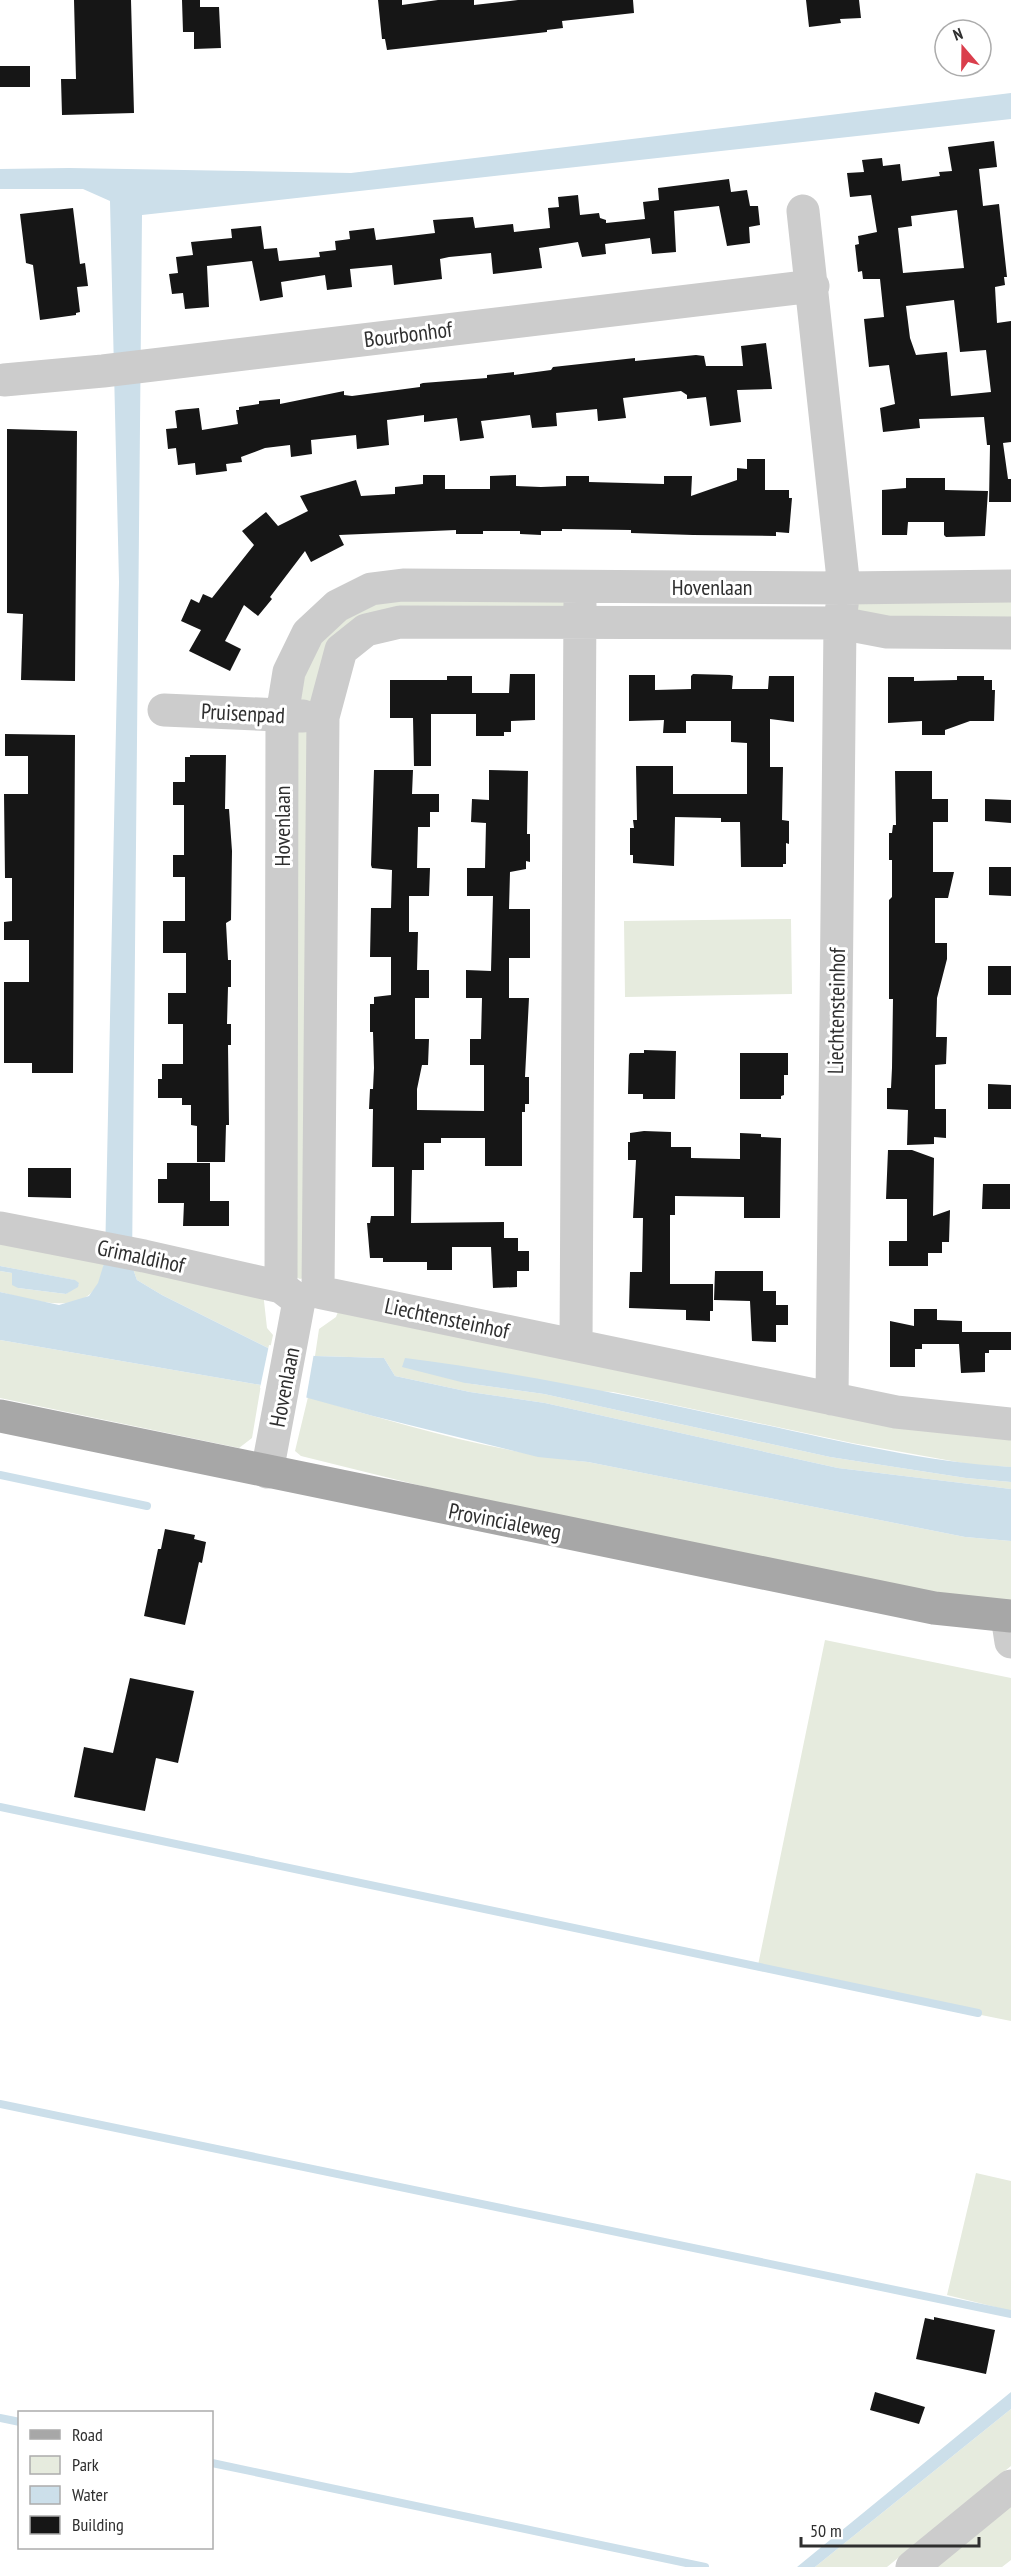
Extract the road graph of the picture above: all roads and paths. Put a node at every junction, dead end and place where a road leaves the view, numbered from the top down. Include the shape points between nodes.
1 (802, 211) dead end
2 (813, 286) junction
3 (1, 372) edge
4 (580, 586) junction
5 (1011, 586) edge
6 (844, 588) junction
7 (580, 621) junction
8 (840, 623) junction
9 (1011, 633) edge
10 (164, 710) dead end
11 (282, 716) junction
12 (323, 717) junction
13 (0, 1228) edge
14 (299, 1293) junction
15 (576, 1345) junction
16 (832, 1399) junction
17 (0, 1416) edge
18 (1011, 1424) edge
19 (267, 1472) junction
20 (1010, 1624) edge
21 (1011, 2486) edge
22 (912, 2567) edge

1 - 2 street
2 - 3 street, Bourbonhof via 103,371
2 - 6 street
4 - 6 street, Hovenlaan
4 - 7 street
4 - 11 street, Hovenlaan via 403,585 371,589 337,606 308,633 289,672
5 - 6 street, Hovenlaan
6 - 8 street
7 - 8 street, Hovenlaan
7 - 12 street, Hovenlaan via 400,622 366,630 341,650
7 - 15 street
8 - 9 street, Hovenlaan via 887,632
8 - 16 street, Liechtensteinhof
10 - 11 street, Pruisenpad
11 - 12 street, Pruisenpad
11 - 14 street, Hovenlaan
12 - 14 street, Hovenlaan
13 - 14 street, Grimaldihof via 144,1256
14 - 15 street, Liechtensteinhof
14 - 19 street, Hovenlaan via 293,1344
15 - 16 street, Liechtensteinhof
16 - 18 street, Liechtensteinhof via 896,1412
17 - 19 main road, Provincialeweg
19 - 20 main road, Provincialeweg
21 - 22 street

